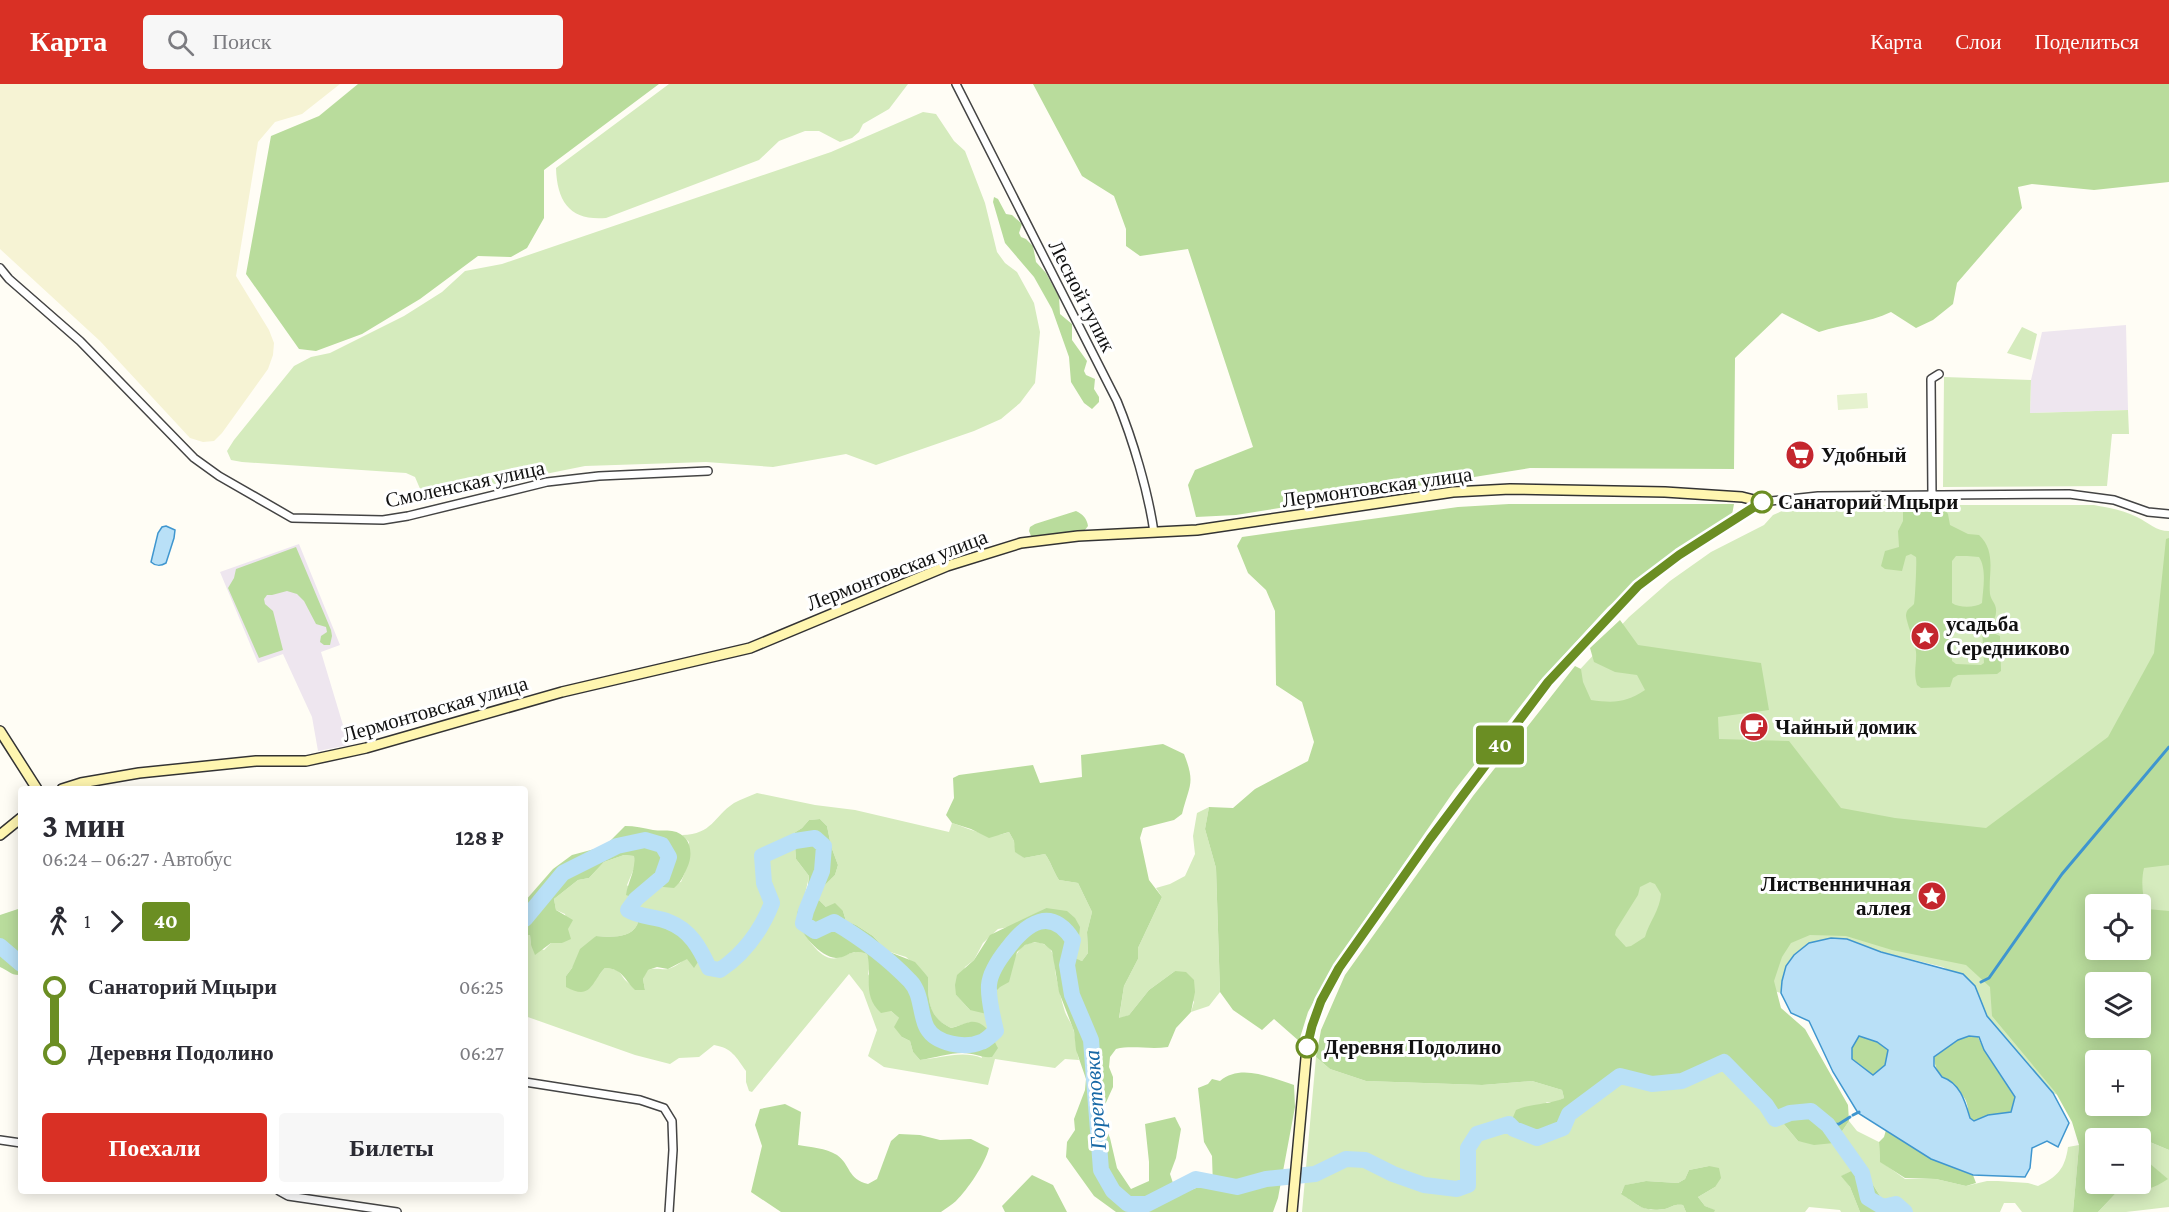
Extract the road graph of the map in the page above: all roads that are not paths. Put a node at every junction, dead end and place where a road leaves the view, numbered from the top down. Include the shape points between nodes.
1 (956, 84) edge
2 (0, 268) edge
3 (1939, 374) dead end
4 (708, 471) dead end
5 (1932, 495) junction
6 (1762, 502) junction
7 (2169, 514) edge
8 (1154, 532) junction
9 (0, 731) edge
10 (35, 786) edge
11 (74, 786) edge
12 (18, 820) edge
13 (0, 835) edge
14 (528, 1082) edge
15 (0, 1140) edge
16 (18, 1143) edge
17 (284, 1194) edge
18 (398, 1212) edge
19 (669, 1212) edge
20 (1292, 1212) edge

1 - 8 street, Лесной тупик via 1117,402
2 - 4 street, Смоленская улица via 80,341 194,458 292,518 383,520 547,482
3 - 5 street via 1931,379
5 - 6 street via 1818,496
5 - 7 street via 2069,494
6 - 8 street, Лермонтовская улица via 1665,492 1510,489 1453,492 1197,530
6 - 20 street via 1638,586 1548,682 1339,968 1321,1001 1307,1047
8 - 11 street, Лермонтовская улица via 1021,543 947,566 750,648 562,692 324,758 139,773
9 - 10 street
12 - 13 street
14 - 19 street via 640,1100 664,1108 672,1121
15 - 16 street
17 - 18 street

